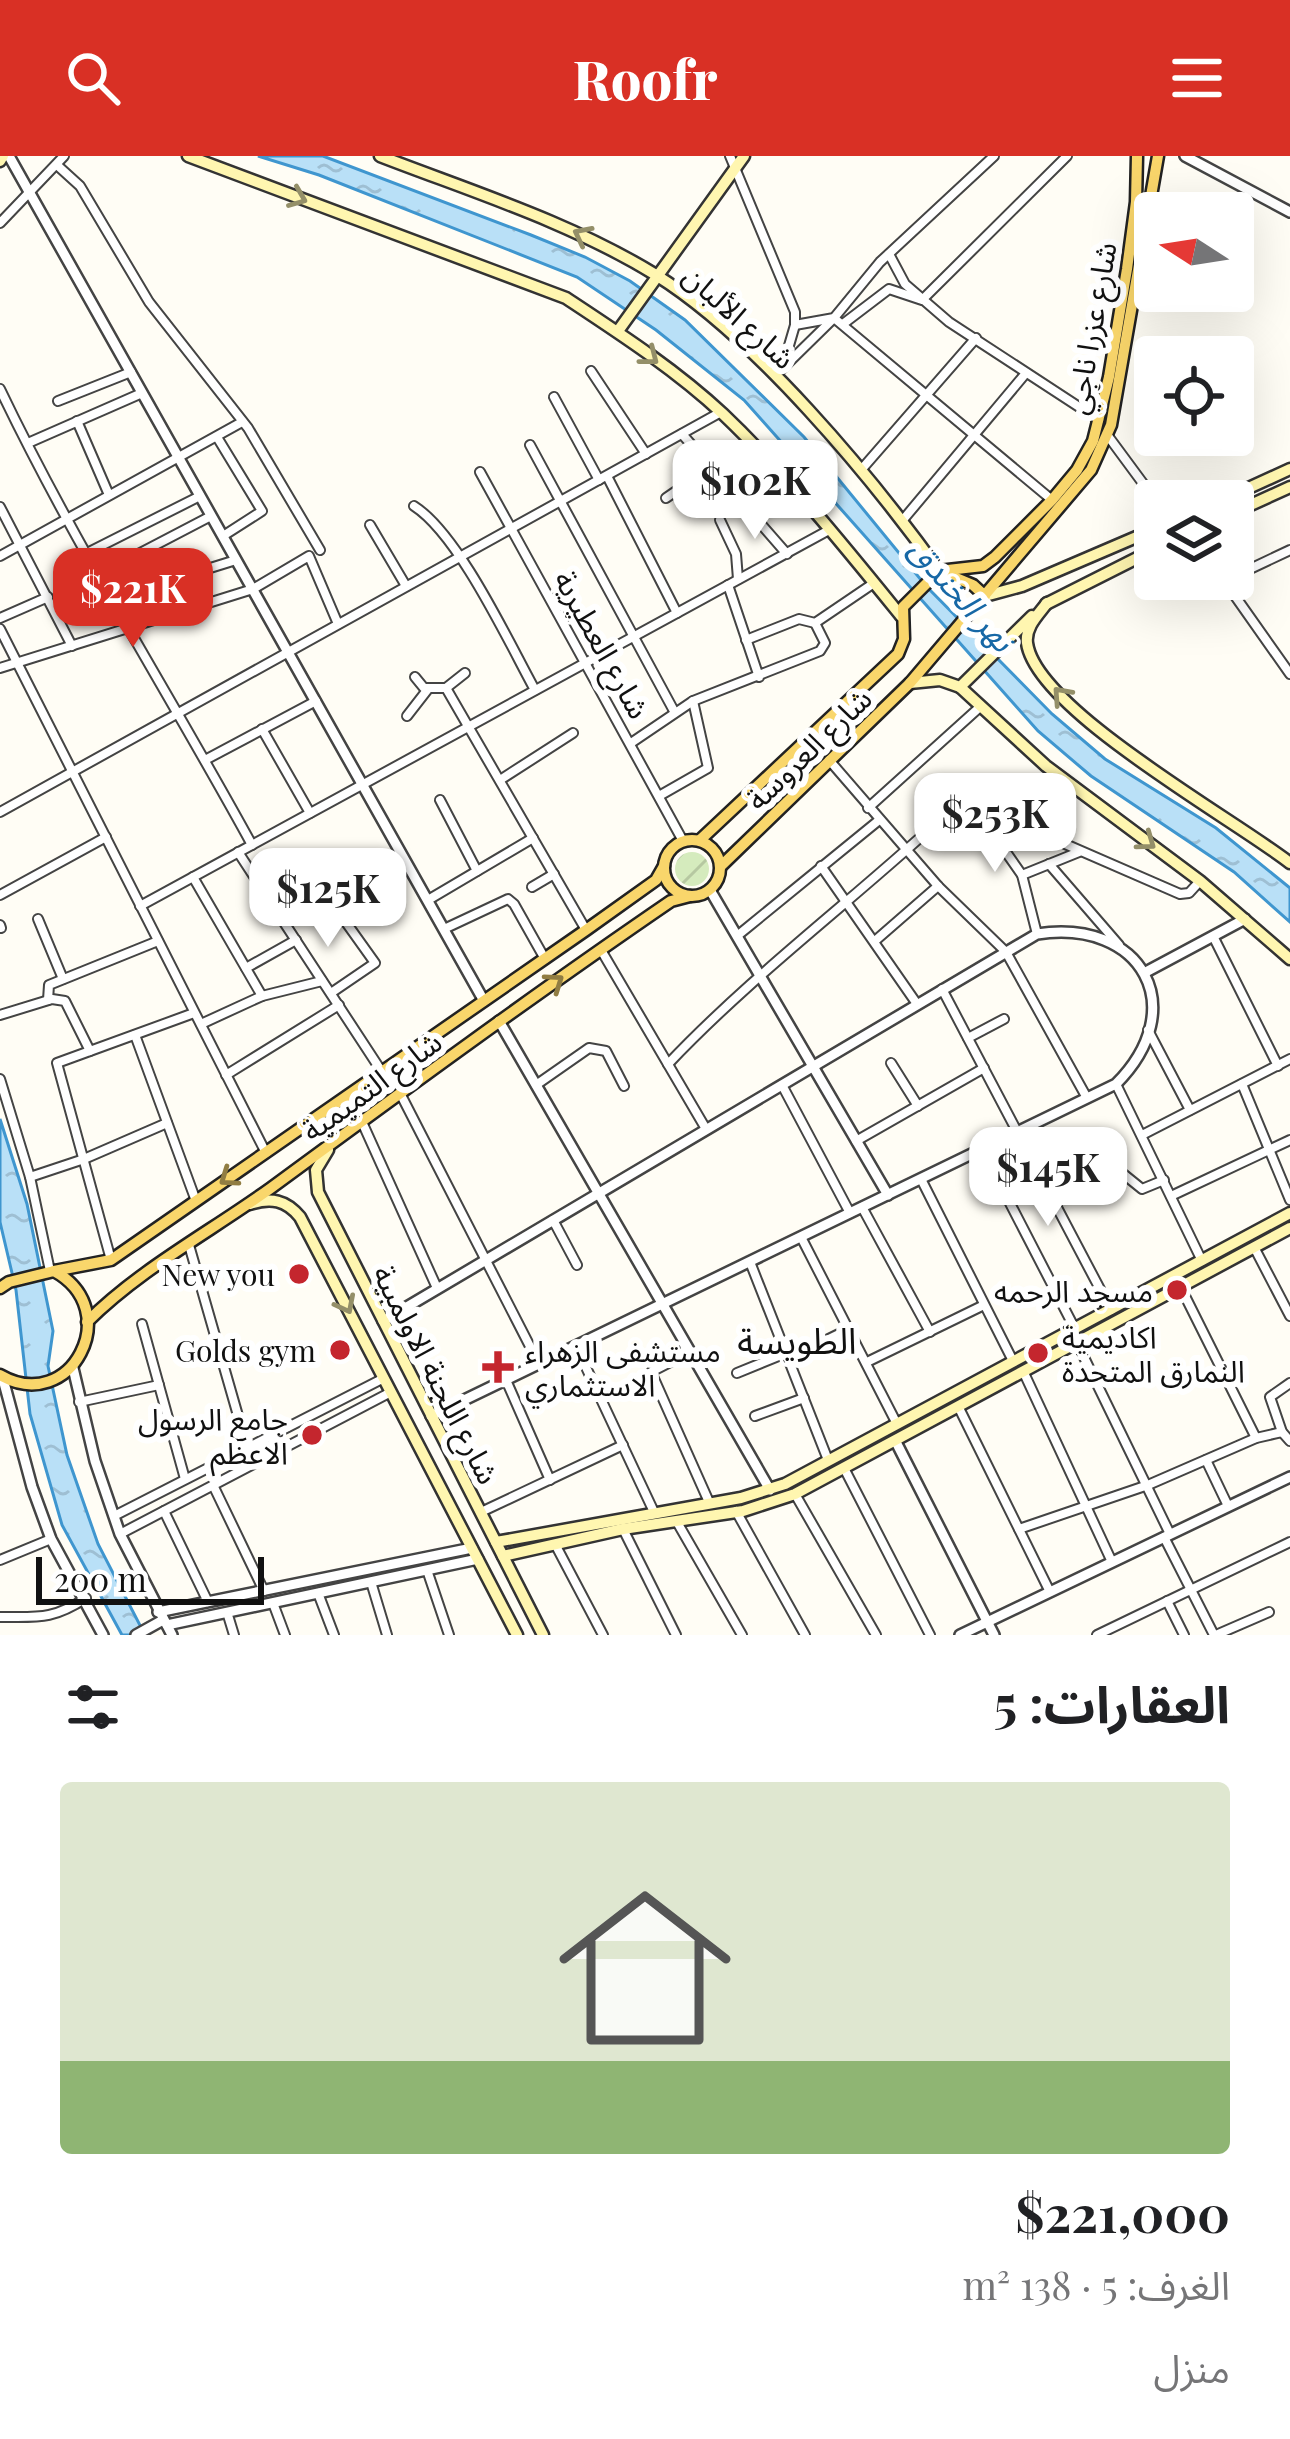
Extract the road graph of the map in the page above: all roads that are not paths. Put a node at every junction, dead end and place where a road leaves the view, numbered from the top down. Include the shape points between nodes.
1 (64, 156) edge
2 (188, 156) edge
3 (380, 156) edge
4 (744, 156) edge
5 (994, 156) edge
6 (1067, 156) edge
7 (1140, 156) edge
8 (1158, 156) edge
9 (1185, 156) edge
10 (4, 158) edge
11 (732, 162) edge
12 (58, 166) junction
13 (31, 195) junction
14 (1290, 212) edge
15 (0, 224) edge
16 (889, 254) junction
17 (656, 279) junction
18 (922, 301) junction
19 (834, 318) junction
20 (843, 324) junction
21 (795, 325) junction
22 (620, 328) junction
23 (976, 338) junction
24 (591, 371) dead end
25 (131, 372) junction
26 (779, 373) junction
27 (1026, 374) junction
28 (0, 389) edge
29 (142, 393) junction
30 (926, 395) junction
31 (554, 397) dead end
32 (58, 400) dead end
33 (5, 411) edge
34 (721, 412) junction
35 (1099, 420) junction
36 (77, 422) junction
37 (242, 422) junction
38 (682, 434) junction
39 (974, 435) junction
40 (1108, 436) junction
41 (217, 437) junction
42 (28, 443) junction
43 (530, 445) dead end
44 (646, 454) junction
45 (178, 457) junction
46 (711, 467) junction
47 (1290, 469) edge
48 (860, 471) junction
49 (479, 472) dead end
50 (603, 478) junction
51 (1140, 480) edge
52 (1254, 485) edge
53 (1290, 487) edge
54 (109, 495) junction
55 (200, 496) junction
56 (666, 499) dead end
57 (1052, 500) junction
58 (561, 501) junction
59 (1254, 503) edge
60 (414, 506) dead end
61 (0, 507) edge
62 (211, 515) junction
63 (69, 517) junction
64 (720, 520) dead end
65 (902, 520) junction
66 (370, 525) dead end
67 (511, 529) junction
68 (829, 530) junction
69 (223, 536) junction
70 (1134, 538) edge
71 (21, 544) junction
72 (320, 550) dead end
73 (1290, 550) edge
74 (87, 553) junction
75 (787, 554) junction
76 (0, 556) edge
77 (459, 557) junction
78 (1134, 559) edge
79 (236, 560) junction
80 (1254, 567) edge
81 (939, 571) junction
82 (98, 575) junction
83 (738, 579) junction
84 (874, 583) junction
85 (728, 585) junction
86 (406, 586) junction
87 (253, 590) junction
88 (985, 596) junction
89 (48, 597) junction
90 (110, 599) junction
91 (1241, 600) edge
92 (1047, 603) junction
93 (974, 612) joint
94 (677, 613) junction
95 (901, 616) junction
96 (0, 618) edge
97 (814, 623) junction
98 (338, 625) junction
99 (0, 629) edge
100 (126, 629) junction
101 (634, 636) junction
102 (746, 640) junction
103 (72, 646) junction
104 (288, 652) junction
105 (17, 662) junction
106 (588, 662) junction
107 (0, 668) edge
108 (1288, 669) edge
109 (465, 673) dead end
110 (759, 676) junction
111 (415, 677) dead end
112 (910, 683) junction
113 (960, 687) junction
114 (446, 688) junction
115 (428, 689) junction
116 (536, 690) junction
117 (316, 701) junction
118 (693, 701) junction
119 (982, 706) junction
120 (674, 711) junction
121 (179, 712) junction
122 (407, 716) dead end
123 (469, 726) junction
124 (262, 730) junction
125 (573, 733) dead end
126 (631, 743) junction
127 (206, 760) junction
128 (829, 760) junction
129 (72, 772) junction
130 (500, 780) junction
131 (363, 784) junction
132 (1073, 789) junction
133 (659, 796) junction
134 (440, 800) dead end
135 (868, 808) junction
136 (0, 812) edge
137 (310, 813) junction
138 (878, 820) junction
139 (1010, 820) junction
140 (988, 828) junction
141 (106, 837) junction
142 (533, 838) junction
143 (700, 840) junction
144 (683, 841) junction
145 (251, 845) junction
146 (908, 851) junction
147 (238, 852) junction
148 (1079, 852) junction
149 (1290, 863) edge
150 (1048, 864) junction
151 (664, 866) junction
152 (721, 866) junction
153 (820, 866) junction
154 (315, 868) dead end
155 (477, 871) junction
156 (554, 874) junction
157 (1022, 875) junction
158 (193, 877) junction
159 (1200, 881) junction
160 (532, 886) dead end
161 (938, 886) junction
162 (710, 890) junction
163 (0, 895) edge
164 (690, 896) junction
165 (270, 900) junction
166 (428, 900) junction
167 (848, 904) junction
168 (140, 906) junction
169 (1246, 918) junction
170 (38, 920) dead end
171 (346, 921) dead end
172 (444, 928) junction
173 (586, 931) junction
174 (1037, 934) junction
175 (737, 936) junction
176 (1213, 936) junction
177 (296, 940) junction
178 (876, 940) junction
179 (158, 941) junction
180 (1119, 945) junction
181 (601, 950) junction
182 (1006, 952) junction
183 (545, 959) junction
184 (1290, 959) edge
185 (246, 968) junction
186 (1144, 973) junction
187 (761, 978) junction
188 (63, 980) junction
189 (322, 981) junction
190 (942, 989) junction
191 (331, 993) junction
192 (262, 996) junction
193 (48, 1000) junction
194 (484, 1001) junction
195 (917, 1004) junction
196 (338, 1005) junction
197 (194, 1013) junction
198 (0, 1015) edge
199 (1004, 1019) dead end
200 (499, 1021) junction
201 (201, 1024) junction
202 (1148, 1030) junction
203 (135, 1035) junction
204 (968, 1037) junction
205 (91, 1051) junction
206 (1290, 1060) edge
207 (892, 1063) dead end
208 (668, 1064) junction
209 (812, 1066) junction
210 (1278, 1066) junction
211 (984, 1068) junction
212 (382, 1072) junction
213 (226, 1075) junction
214 (0, 1079) edge
215 (782, 1084) junction
216 (1117, 1084) junction
217 (1242, 1084) junction
218 (536, 1085) junction
219 (624, 1086) dead end
220 (400, 1093) junction
221 (1087, 1099) junction
222 (918, 1106) junction
223 (1190, 1111) junction
224 (362, 1122) junction
225 (166, 1123) junction
226 (706, 1130) junction
227 (1018, 1132) junction
228 (1142, 1135) junction
229 (341, 1137) junction
230 (1290, 1140) edge
231 (856, 1141) junction
232 (982, 1149) junction
233 (1270, 1151) junction
234 (266, 1153) junction
235 (84, 1159) junction
236 (1100, 1169) dead end
237 (30, 1177) junction
238 (921, 1179) junction
239 (1164, 1180) junction
240 (598, 1193) junction
241 (888, 1195) junction
242 (1172, 1196) junction
243 (196, 1201) junction
244 (1290, 1201) edge
245 (247, 1205) junction
246 (326, 1207) junction
247 (862, 1208) junction
248 (850, 1213) junction
249 (1290, 1213) edge
250 (553, 1220) junction
251 (302, 1221) junction
252 (1290, 1228) edge
253 (801, 1237) junction
254 (189, 1245) junction
255 (1254, 1247) junction
256 (486, 1259) junction
257 (111, 1260) junction
258 (749, 1262) junction
259 (577, 1264) dead end
260 (1205, 1267) junction
261 (49, 1272) junction
262 (4, 1285) edge
263 (437, 1288) junction
264 (1181, 1288) junction
265 (1285, 1295) edge
266 (663, 1304) junction
267 (984, 1305) junction
268 (1112, 1310) junction
269 (1290, 1316) edge
270 (382, 1321) junction
271 (87, 1322) junction
272 (142, 1324) dead end
273 (849, 1329) junction
274 (1075, 1329) junction
275 (930, 1332) junction
276 (1077, 1343) junction
277 (576, 1346) junction
278 (690, 1352) junction
279 (787, 1356) junction
280 (1013, 1361) junction
281 (867, 1362) junction
282 (539, 1364) junction
283 (74, 1368) junction
284 (737, 1373) dead end
285 (1024, 1373) junction
286 (1, 1377) edge
287 (384, 1378) junction
288 (506, 1380) junction
289 (1290, 1383) edge
290 (159, 1385) junction
291 (391, 1392) junction
292 (803, 1398) junction
293 (944, 1399) junction
294 (79, 1402) junction
295 (955, 1411) junction
296 (431, 1416) junction
297 (755, 1416) dead end
298 (897, 1425) junction
299 (1282, 1432) junction
300 (1256, 1438) junction
301 (1290, 1441) edge
302 (896, 1442) junction
303 (623, 1445) junction
304 (248, 1448) junction
305 (1206, 1460) junction
306 (829, 1462) junction
307 (844, 1468) junction
308 (1290, 1477) edge
309 (185, 1479) junction
310 (550, 1480) junction
311 (213, 1485) junction
312 (1148, 1485) junction
313 (770, 1490) junction
314 (795, 1494) junction
315 (709, 1502) junction
316 (1086, 1504) junction
317 (740, 1506) junction
318 (1228, 1506) junction
319 (164, 1510) junction
320 (482, 1512) junction
321 (654, 1512) junction
322 (114, 1516) junction
323 (677, 1520) junction
324 (623, 1529) junction
325 (1018, 1529) junction
326 (120, 1534) junction
327 (1167, 1535) junction
328 (51, 1539) junction
329 (496, 1542) junction
330 (1290, 1542) edge
331 (555, 1544) junction
332 (475, 1554) junction
333 (503, 1556) junction
334 (0, 1561) edge
335 (1112, 1562) junction
336 (376, 1568) junction
337 (427, 1570) junction
338 (375, 1581) junction
339 (1192, 1590) junction
340 (264, 1591) junction
341 (1050, 1592) junction
342 (318, 1593) junction
343 (86, 1598) junction
344 (1167, 1601) junction
345 (208, 1602) junction
346 (273, 1603) junction
347 (227, 1612) junction
348 (1269, 1612) dead end
349 (0, 1617) edge
350 (988, 1622) junction
351 (163, 1624) edge
352 (103, 1635) edge
353 (136, 1635) edge
354 (234, 1635) edge
355 (284, 1635) edge
356 (334, 1635) edge
357 (387, 1635) edge
358 (449, 1635) edge
359 (518, 1635) edge
360 (543, 1635) edge
361 (604, 1635) edge
362 (676, 1635) edge
363 (742, 1635) edge
364 (806, 1635) edge
365 (876, 1635) edge
366 (930, 1635) edge
367 (960, 1635) edge
368 (994, 1635) edge
369 (1097, 1635) edge
370 (1184, 1635) edge
371 (1215, 1635) edge

1 - 12 street
2 -> 22 main road via 566,298
17 -> 3 main road, شارع الألبان via 573,230
4 - 11 main road
5 - 16 street
6 - 18 street
7 - 8 main road
7 - 35 main road, شارع عزرا ناجي
8 - 40 main road, شارع عزرا ناجي
9 - 14 street
10 - 13 street
11 - 17 main road
11 - 21 street
12 - 13 street
12 - 37 street via 80,186 149,302
13 - 15 street
13 - 25 street
16 - 18 street
16 - 19 street
17 - 22 main road
17 - 26 main road, شارع الألبان
18 - 20 street via 890,289
18 - 23 street
19 - 20 street
19 - 21 street
19 - 26 street
20 - 30 street
21 - 26 street
22 -> 34 main road
23 - 27 street
23 - 30 street
24 - 44 street
25 - 29 street
25 - 32 street
26 - 48 main road, شارع الألبان
27 - 35 street
27 - 39 street
28 - 33 street
29 - 36 street
29 - 45 street
30 - 39 street
30 - 48 street
31 - 50 street
33 - 42 street
34 - 38 street
34 - 68 main road
35 - 57 main road, شارع عزرا ناجي via 1082,463
36 - 42 street
36 - 54 street
37 - 41 street
37 - 72 street
38 - 44 street
38 - 46 street
39 - 57 street
39 - 65 street
40 - 51 street
40 - 88 main road, شارع عزرا ناجي via 1091,470
41 - 45 street
41 - 69 street via 262,511
42 - 63 street
43 - 58 street
44 - 50 street
45 - 54 street
45 - 55 street
46 - 56 street
46 - 75 street
47 - 52 main road
48 - 65 main road, شارع الألبان
49 - 67 street, شارع العطيرية
50 - 58 street
50 - 94 street
53 - 59 main road
54 - 63 street
55 - 62 street
55 - 74 street
57 - 81 main road, شارع عزرا ناجي via 988,563
58 - 67 street
58 - 101 street
60 - 77 street
61 - 71 street
62 - 69 street
62 - 82 street
63 - 71 street
63 - 74 street
64 - 83 street via 734,545
65 - 81 main road, شارع الألبان
66 - 86 street
67 - 77 street
67 - 106 street, شارع العطيرية
68 - 75 street
68 - 84 main road
69 - 79 street
70 - 88 main road
71 - 76 street
71 - 89 street
73 - 80 street
74 - 82 street
75 - 83 street
77 - 86 street
77 - 116 street
78 - 92 main road
79 - 87 street
79 - 90 street
81 - 88 main road
81 - 95 main road, شارع عزرا ناجي
82 - 90 street
83 - 85 street
84 - 95 main road
84 - 97 street
85 - 94 street
85 - 102 street
86 - 98 street
87 - 98 street via 309,556
87 - 100 street
87 - 104 street
88 - 93 main road, شارع عزرا ناجي
89 - 96 street
89 - 103 street
90 - 100 street
91 - 108 street
92 - 113 main road
149 -> 92 main road via 1109,740 1059,694 1028,644 1030,625
93 - 112 main road, شارع العروسة
94 - 101 street
95 - 143 main road, شارع العروسة via 898,654
97 - 102 street via 799,619
97 - 110 street via 825,643 820,651
98 - 104 street
99 - 105 street
100 - 103 street
100 - 121 street
101 - 106 street
101 - 120 street
102 - 110 street
103 - 105 street
104 - 117 street
104 - 121 street
105 - 107 street
105 - 129 street
106 - 116 street
106 - 126 street, شارع العطيرية
109 - 114 street
110 - 118 street
111 - 115 street
112 - 113 main road
112 - 128 main road, شارع العروسة
113 - 119 main road
114 - 115 street
114 - 123 street
115 - 122 street
116 - 123 street
117 - 124 street
117 - 131 street
118 - 120 street
118 - 133 street via 709,768
119 - 132 main road
119 - 135 street
120 - 126 street
121 - 127 street
121 - 129 street
123 - 130 street
123 - 131 street
124 - 127 street
124 - 137 street
125 - 130 street
126 - 133 street, شارع العطيرية
127 - 145 street
128 - 135 street
128 - 152 main road, شارع العروسة
129 - 136 street
129 - 141 street
130 - 142 street
131 - 137 street
131 - 166 street
132 - 139 street
132 -> 159 main road
133 - 144 street, شارع العطيرية
134 - 155 street
135 - 138 street
137 - 145 street
138 - 146 street
138 - 153 street
139 - 140 street
139 - 148 street
140 - 146 street via 973,805 958,803
140 - 157 street
141 - 163 street
141 - 168 street
142 - 155 street
142 - 156 street
143 - 144 main road
143 - 152 main road
144 - 151 main road
145 - 147 street
146 - 161 street
146 - 167 street
147 - 158 street
147 - 165 street
148 - 150 street
148 - 159 street via 1183,895
150 - 157 street
150 - 180 street
151 - 164 main road via 673,888
151 - 173 main road, شارع التميمية
152 - 162 main road
153 - 167 street
153 - 175 street
154 - 165 street
155 - 166 street
156 - 160 street
156 - 173 street
157 - 174 street
158 - 168 street
158 - 185 street
159 - 169 main road
161 - 178 street
161 - 182 street
162 - 164 main road
162 - 175 street
164 - 181 main road, شارع التميمية
165 - 177 street
166 - 172 street
167 - 178 street
167 - 187 street
168 - 179 street
169 - 176 street
169 - 184 main road
170 - 188 street
171 - 191 street via 375,963
172 - 183 street via 508,899
172 - 194 street
173 - 183 main road, شارع التميمية
174 - 180 street via 1078,931
174 - 182 street
175 - 187 street
176 - 186 street
176 - 210 street
177 - 185 street
177 - 189 street
178 - 195 street
179 - 188 street
179 - 197 street
180 - 186 street
200 -> 181 main road, شارع التميمية
181 - 208 street
182 - 190 street
182 - 221 street
183 - 194 main road, شارع التميمية
185 - 192 street
186 - 202 street
187 - 208 street
187 - 209 street
188 - 193 street via 49,985
189 - 191 street
189 - 192 street
190 - 195 street
190 - 204 street
191 - 196 street
192 - 201 street
193 - 198 street
193 - 205 street via 65,1001
194 - 212 main road, شارع التميمية
195 - 209 street
196 - 212 street
196 - 213 street
197 - 201 street
197 - 203 street
199 - 204 street
200 - 218 street
200 - 220 main road, شارع التميمية
201 - 213 street
202 - 216 street
202 - 223 street
203 - 205 street
203 - 225 street
204 - 211 street
205 - 235 street via 57,1063
206 - 210 street
207 - 222 street
208 - 226 street
209 - 215 street
209 - 231 street
210 - 217 street
211 - 222 street
211 - 227 street
212 - 234 main road, شارع التميمية
213 - 234 street
214 - 237 street
215 - 226 street
215 - 248 street
216 - 221 street
216 - 228 street
217 - 223 street
217 - 233 street
218 - 219 street via 596,1047
218 - 240 street
220 - 224 main road, شارع التميمية
220 - 256 street
221 - 227 street
222 - 231 street
223 - 228 street
224 - 229 main road, شارع التميمية
224 - 263 street
225 - 235 street
225 - 243 street
226 - 240 street
227 - 232 street
227 - 268 street
228 - 239 street
229 - 245 main road, شارع التميمية
229 - 246 main road, شارع اللجنة الاولمبية via 316,1170
230 - 233 street
231 - 241 street
232 - 238 street
232 - 274 street
233 - 242 street
233 - 244 street
234 -> 243 main road, شارع التميمية
235 - 237 street
235 - 257 street
236 - 239 street via 1116,1168 1142,1190
237 - 261 street
238 - 241 street
238 - 267 street
239 - 242 street
240 - 250 street
240 - 266 street
241 - 247 street
242 - 260 street
243 - 257 main road, شارع التميمية
245 - 251 main road via 285,1203
245 - 254 main road, شارع التميمية
246 - 251 main road
246 - 270 main road, شارع اللجنة الاولمبية
247 - 248 street
247 - 275 street
248 - 253 street
249 - 260 main road
250 - 256 street
250 - 259 street
251 -> 287 main road, شارع اللجنة الاولمبية
252 - 255 main road
253 - 258 street
253 - 273 street
254 - 271 main road, شارع التميمية
254 - 304 street
255 - 260 main road
255 - 265 street
256 - 263 street
256 - 282 street
257 - 261 main road, شارع التميمية
258 - 266 street
258 - 279 street
260 - 264 main road
260 - 268 main road
261 - 262 main road, شارع التميمية
261 - 271 main road via 81,1295
263 - 270 street
264 - 276 main road
264 - 300 street
265 - 269 street
266 - 277 street
266 - 278 street
267 - 275 street
267 - 280 street
268 - 274 main road
270 - 296 main road, شارع اللجنة الاولمبية
271 - 283 main road
272 - 290 street
273 - 279 street
273 - 281 street
274 - 280 main road
275 - 281 street
276 - 285 main road
276 - 312 street
277 - 282 street
277 - 303 street
278 - 313 street
278 - 315 street via 651,1372
279 - 284 street
279 - 292 street
280 - 293 main road
281 - 298 street
282 - 288 street
283 - 286 main road via 61,1377
283 - 294 street
285 - 295 main road
285 - 316 street
286 - 328 street
287 - 291 main road, شارع اللجنة الاولمبية
287 - 304 street
288 - 296 street
288 - 310 street
289 - 299 street via 1270,1397
290 - 294 street
290 - 309 street
291 - 311 street
291 - 332 main road, شارع اللجنة الاولمبية
292 - 297 street
292 - 306 street
293 - 295 main road
293 - 298 main road
294 - 322 street
295 - 302 main road
295 - 325 street
296 - 320 main road, شارع اللجنة الاولمبية
298 - 306 main road
299 - 300 street
299 - 301 street
300 - 305 street
302 - 307 main road
302 - 350 street
303 - 310 street
303 - 321 street
304 - 309 street
305 - 312 street
305 - 318 street
306 - 313 main road
307 - 314 main road
307 - 366 street
308 - 318 street
309 - 322 street
310 - 320 street
311 - 319 street
311 - 340 street
312 - 316 street
312 - 327 street
313 - 317 main road
314 - 317 main road
314 - 365 street
315 - 317 main road
315 - 321 main road
316 - 325 street
316 - 335 street
317 - 323 main road
317 - 364 street
318 - 327 street
319 - 326 street
319 - 345 street
320 - 329 main road, شارع اللجنة الاولمبية
321 - 329 main road
322 - 326 street
323 - 324 main road
323 - 363 street
324 - 331 main road
324 - 362 street
325 - 341 street
326 - 351 street
327 - 335 street
327 - 339 street
328 - 334 street
328 - 343 street
329 - 333 main road, شارع اللجنة الاولمبية
330 - 339 street
331 - 333 main road
331 - 361 street
332 - 336 street
332 - 337 street
332 - 359 main road, شارع اللجنة الاولمبية
333 - 360 main road, شارع اللجنة الاولمبية
335 - 341 street
336 - 338 street
336 - 340 street
337 - 338 street
337 - 358 street
338 - 342 street
338 - 357 street
339 - 344 street
339 - 371 street
340 - 345 street
341 - 350 street
342 - 346 street
342 - 356 street
343 - 349 street via 40,1619
343 - 352 street
344 - 369 street
344 - 370 street
345 - 351 street
346 - 347 street
346 - 355 street
347 - 351 street
347 - 354 street
348 - 371 street
350 - 367 street
350 - 368 street
351 - 353 street

